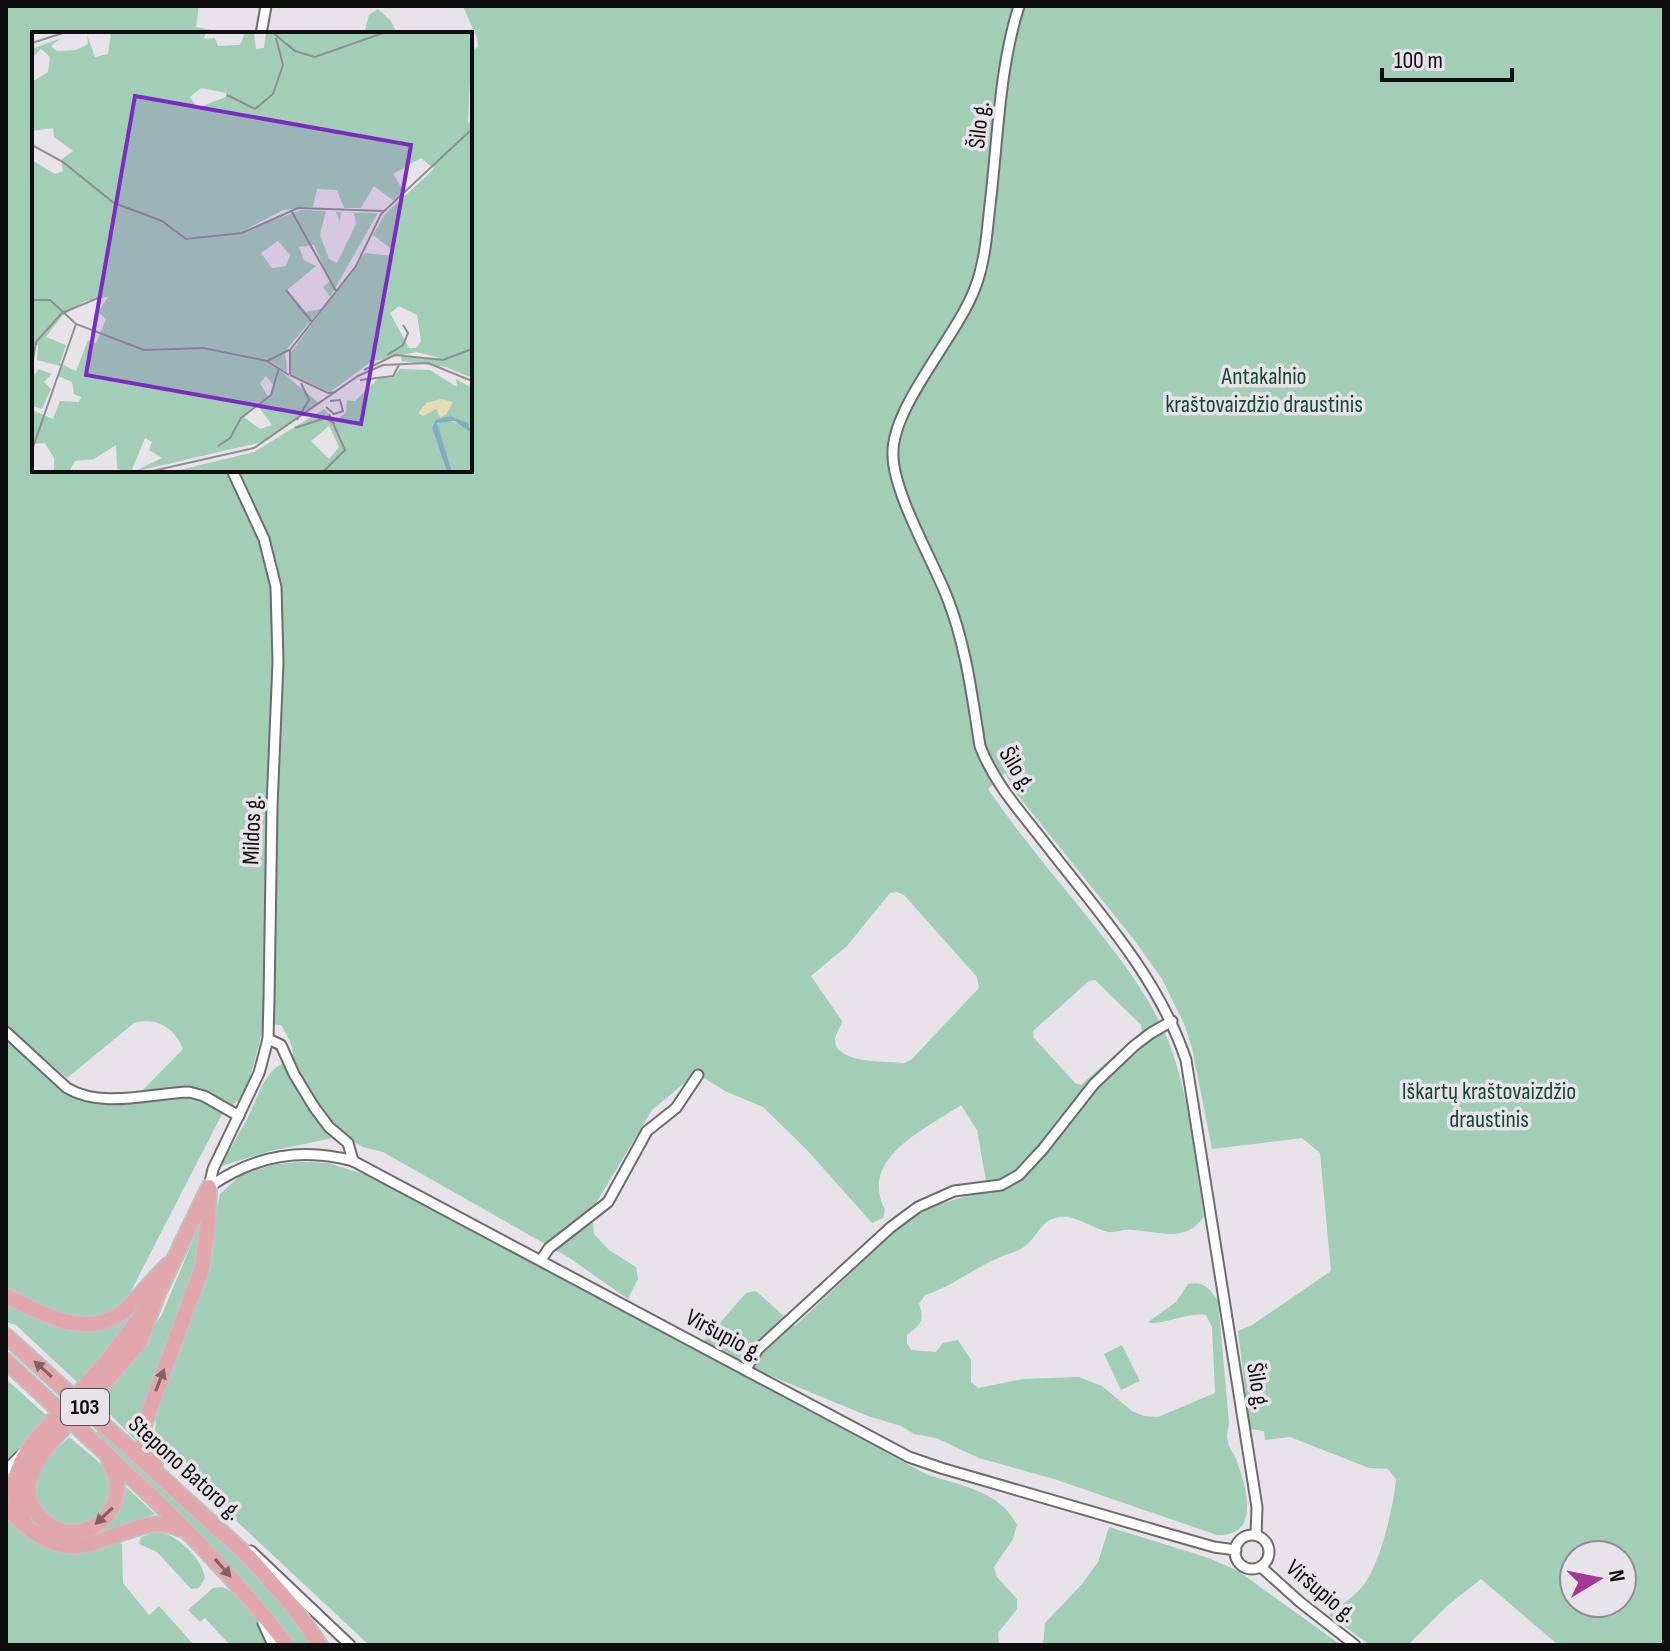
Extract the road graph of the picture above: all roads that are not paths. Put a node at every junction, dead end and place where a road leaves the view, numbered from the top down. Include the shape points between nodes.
1 (266, 6) edge
2 (1019, 6) edge
3 (261, 32) edge
4 (233, 472) edge
5 (1172, 1021) junction
6 (6, 1032) edge
7 (268, 1039) junction
8 (698, 1075) dead end
9 (239, 1116) junction
10 (353, 1161) junction
11 (209, 1187) junction
12 (177, 1256) junction
13 (541, 1260) junction
14 (6, 1296) edge
15 (6, 1336) edge
16 (6, 1361) edge
17 (746, 1369) junction
18 (88, 1393) dead end
19 (99, 1449) junction
20 (25, 1451) junction
21 (6, 1470) edge
22 (163, 1478) junction
23 (6, 1509) edge
24 (209, 1518) junction
25 (28, 1527) junction
26 (1256, 1535) junction
27 (194, 1537) junction
28 (1236, 1550) junction
29 (1261, 1567) junction
30 (251, 1599) junction
31 (273, 1645) edge
32 (287, 1645) edge
33 (320, 1645) edge
34 (350, 1645) edge
35 (1355, 1645) edge

1 - 3 street
2 - 5 street, Šilo g. via 1005,71 976,287 900,419 893,459 955,619 987,763 1142,971
4 - 7 street, Mildos g. via 264,539 276,587
5 - 17 street via 1142,1039 1094,1084 1019,1175 1001,1185 954,1191 908,1213 758,1349
5 - 26 street, Šilo g. via 1192,1084 1257,1507
6 - 9 street via 77,1094 96,1099 189,1092
7 - 9 street, Mildos g.
7 - 10 street via 281,1045 314,1107 348,1143
8 - 13 street via 676,1108 653,1124 638,1144 608,1202
9 - 11 street, Mildos g.
10 - 11 street, Viršupio g. via 288,1155 242,1168
10 - 13 street, Viršupio g.
11 - 12 main road
22 -> 11 main road via 147,1452 144,1425 202,1268
12 - 14 main road via 124,1311 97,1323 67,1322
12 - 18 main road via 140,1341 115,1374
13 - 17 street, Viršupio g.
22 -> 15 main road, Stepono Batoro g. / 103
16 - 19 main road, Stepono Batoro g. / 103
17 - 28 street, Viršupio g. via 926,1463
19 -> 20 main road via 117,1478 116,1503 99,1523 71,1532 57,1530 35,1512 29,1484 36,1460 57,1426
19 - 27 main road, Stepono Batoro g. / 103
20 - 21 street
20 - 25 main road via 14,1472 14,1489
22 - 24 main road, Stepono Batoro g. / 103
23 - 25 main road
24 - 33 main road, Stepono Batoro g. / 103 via 274,1584
24 - 34 street via 270,1567
25 - 27 main road via 49,1541 75,1547 156,1523
26 - 28 street via 1243,1538
26 - 29 street, Viršupio g. via 1269,1550
27 -> 30 main road, Stepono Batoro g. / 103
28 - 29 street, Viršupio g. via 1241,1565
29 - 35 street, Viršupio g.
30 - 31 street
30 - 32 main road, Stepono Batoro g. / 103

